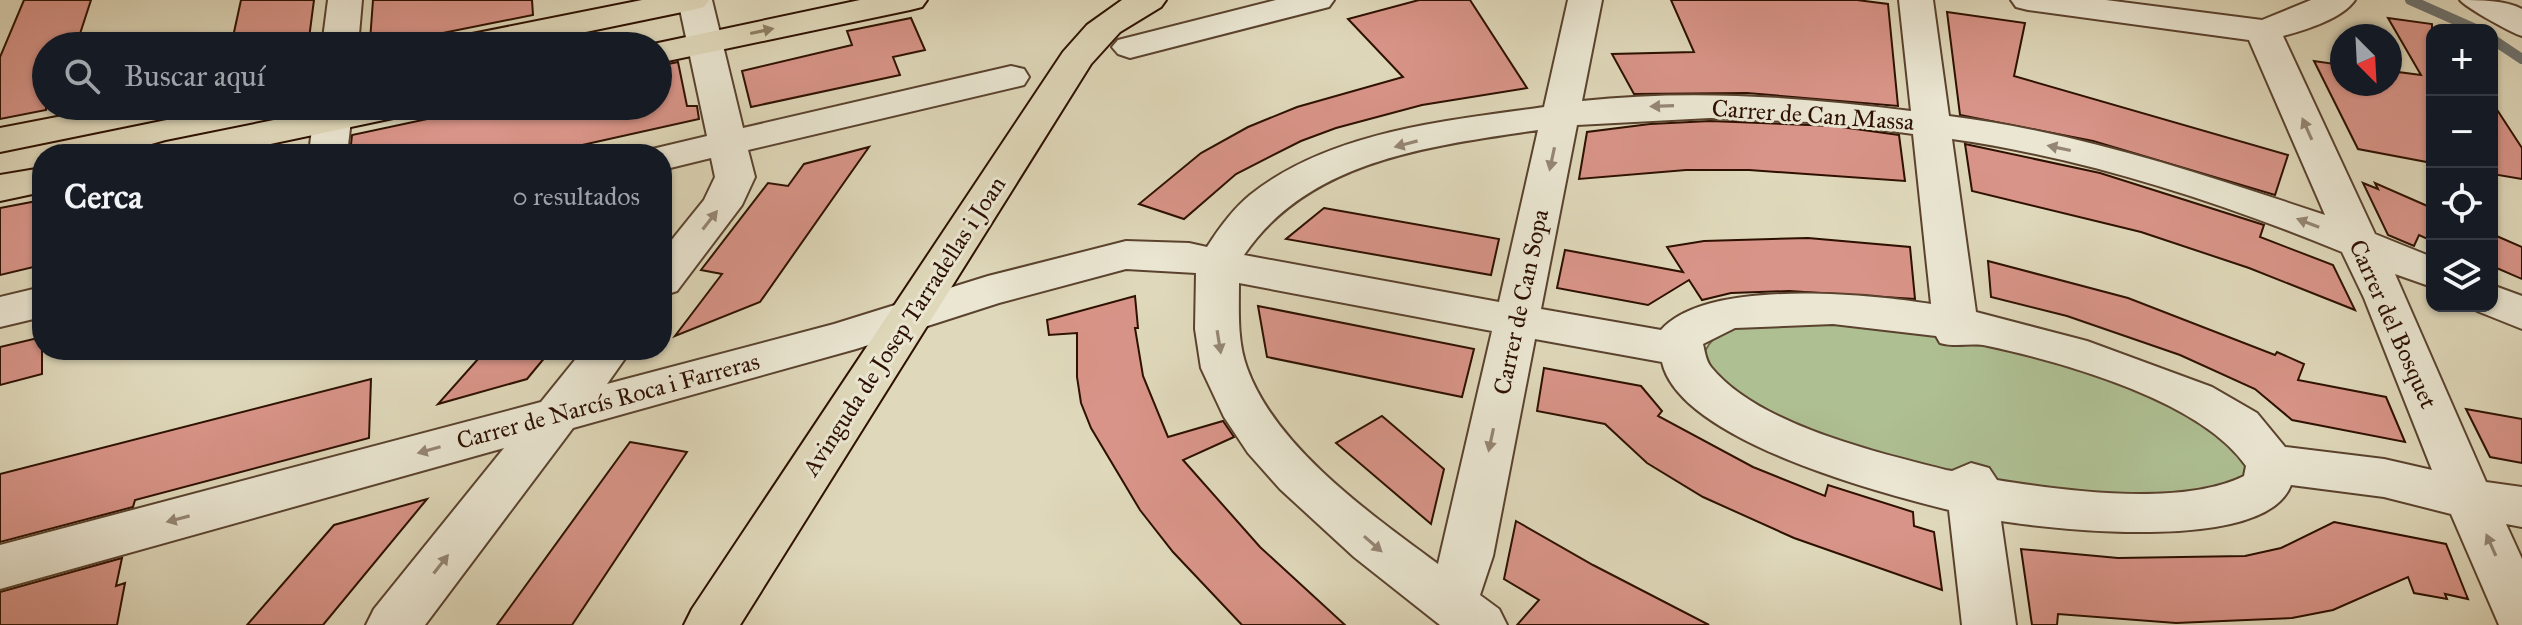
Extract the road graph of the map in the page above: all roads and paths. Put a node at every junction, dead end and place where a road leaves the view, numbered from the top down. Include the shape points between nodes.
1 (345, 0) edge
2 (694, 0) edge
3 (910, 0) edge
4 (1149, 0) edge
5 (1317, 0) edge
6 (1585, 0) edge
7 (1916, 0) edge
8 (2028, 0) edge
9 (2338, 0) edge
10 (2477, 0) edge
11 (1111, 26) edge
12 (2522, 26) edge
13 (2263, 31) junction
14 (342, 32) edge
15 (536, 32) edge
16 (704, 43) junction
17 (672, 49) edge
18 (1011, 77) dead end
19 (1561, 115) junction
20 (101, 120) edge
21 (367, 120) edge
22 (1931, 124) junction
23 (330, 137) edge
24 (0, 140) edge
25 (728, 143) junction
26 (262, 144) edge
27 (672, 156) edge
28 (32, 182) edge
29 (0, 188) edge
30 (2358, 243) junction
31 (1217, 264) junction
32 (672, 268) edge
33 (2426, 271) edge
34 (2498, 303) edge
35 (32, 304) edge
36 (0, 312) edge
37 (2522, 314) edge
38 (911, 315) junction
39 (1517, 320) junction
40 (1955, 327) junction
41 (1677, 349) junction
42 (600, 360) edge
43 (558, 414) junction
44 (2271, 464) junction
45 (1971, 489) junction
46 (2471, 499) junction
47 (2522, 507) edge
48 (0, 567) edge
49 (1466, 614) edge
50 (2522, 617) edge
51 (393, 625) edge
52 (711, 625) edge
53 (1989, 625) edge

1 - 14 street
2 - 15 main road
2 - 16 street
16 -> 3 main road
4 - 11 main road, Avinguda de Josep Tarradellas i Joan via 1127,10
5 - 11 street
6 - 19 street, Carrer de Can Sopa
7 - 22 street
8 - 13 street
9 - 13 street
10 - 12 street
11 - 38 main road, Avinguda de Josep Tarradellas i Joan via 1070,69
30 -> 13 street, Carrer del Bosquet
16 - 17 main road
16 - 25 street
18 - 25 street
22 -> 19 street, Carrer de Can Massa via 1834,111 1723,106
19 -> 31 street, Carrer de Can Massa via 1441,135 1311,174 1258,211
19 -> 39 street, Carrer de Can Sopa
20 - 24 main road
21 - 23 main road
30 -> 22 street, Carrer de Can Massa via 2134,167
22 - 40 street
23 - 26 main road
25 - 27 street
32 -> 25 street via 732,187 735,168
28 - 29 main road
30 - 33 street, Carrer de Can Massa
30 - 46 street, Carrer del Bosquet
31 - 38 street, Carrer de Narcís Roca i Farreras via 1189,257 1126,255
31 - 39 street, Carrer de Narcís Roca i Farreras
31 -> 49 street via 1220,352 1246,413 1314,491 1394,562
34 - 37 street
35 - 36 street
38 - 43 street, Carrer de Narcís Roca i Farreras
38 - 52 main road, Avinguda de Josep Tarradellas i Joan
39 - 41 street, Carrer de Narcís Roca i Farreras
39 -> 49 street, Carrer de Can Sopa via 1467,556
40 - 41 street via 1877,311 1735,313 1697,326 1679,338
40 - 44 street via 2071,351 2204,402 2243,428
41 - 45 street via 1685,372 1722,408 1818,451
42 - 43 street
43 -> 48 street, Carrer de Narcís Roca i Farreras
51 -> 43 street
44 - 45 street via 2266,488 2252,497 2173,511 2076,510
44 - 46 street via 2384,478
45 - 53 street
46 - 47 street
50 -> 46 street, Carrer del Bosquet

